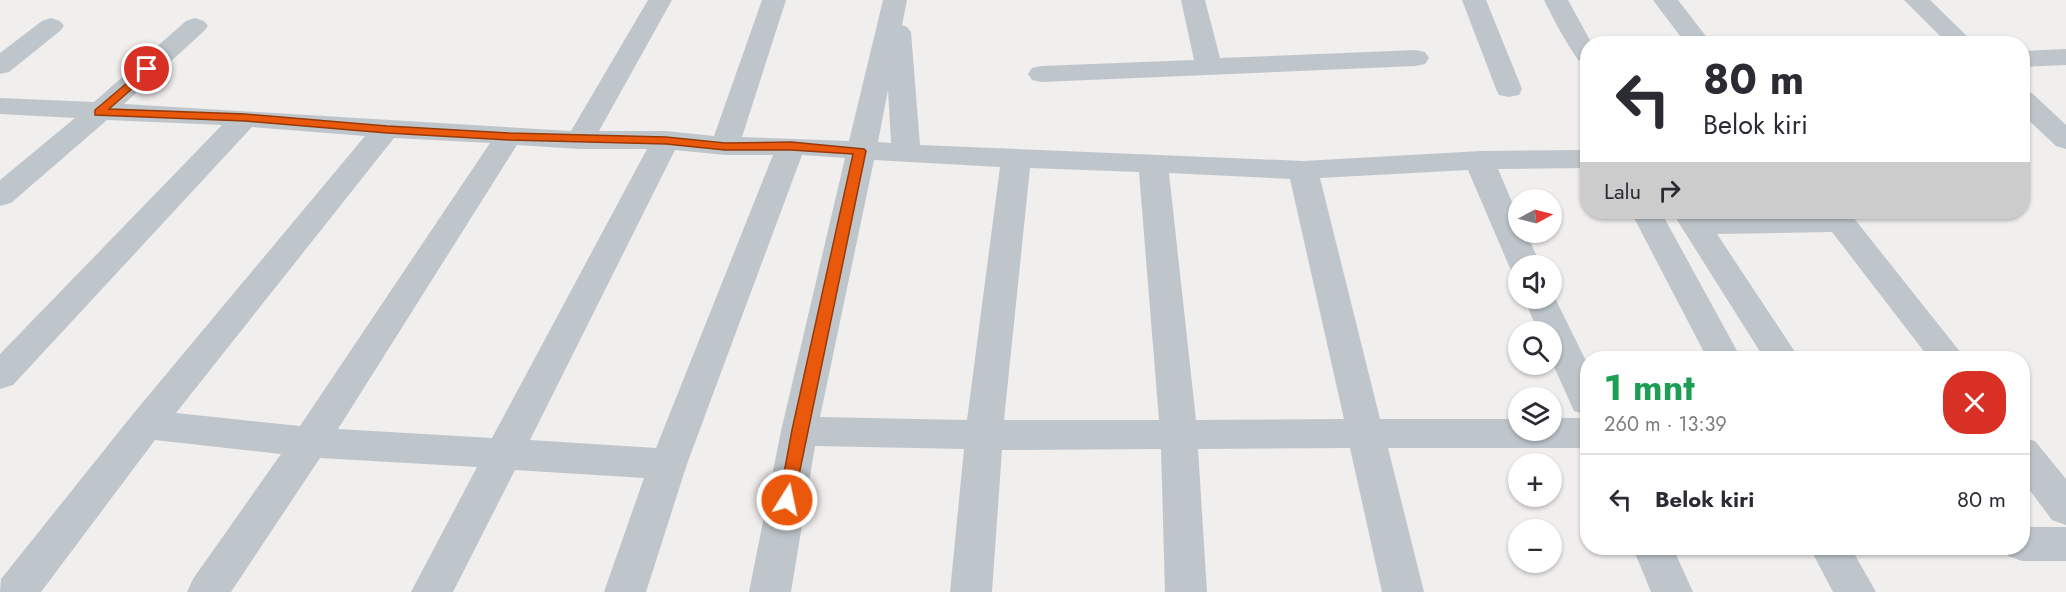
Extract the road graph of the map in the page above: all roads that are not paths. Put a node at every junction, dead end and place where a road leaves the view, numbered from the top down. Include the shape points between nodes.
1 (660, 0) edge
2 (774, 0) edge
3 (895, 0) edge
4 (1193, 0) edge
5 (1474, 0) edge
6 (1556, 0) edge
7 (1665, 0) edge
8 (1916, 0) edge
9 (51, 26) dead end
10 (195, 27) dead end
11 (1694, 36) edge
12 (1954, 36) edge
13 (1580, 44) edge
14 (2066, 57) edge
15 (1416, 58) dead end
16 (2030, 59) edge
17 (0, 66) edge
18 (1209, 66) junction
19 (1041, 74) dead end
20 (1509, 89) dead end
21 (0, 106) edge
22 (2030, 106) edge
23 (99, 112) junction
24 (245, 118) junction
25 (387, 129) junction
26 (509, 136) junction
27 (580, 140) junction
28 (666, 140) junction
29 (2066, 140) edge
30 (725, 146) junction
31 (791, 146) junction
32 (860, 151) junction
33 (906, 154) junction
34 (1016, 159) junction
35 (1580, 159) edge
36 (1481, 160) junction
37 (1153, 163) junction
38 (1303, 170) junction
39 (0, 196) edge
40 (1650, 219) edge
41 (1692, 219) edge
42 (1839, 219) edge
43 (1520, 255) edge
44 (1545, 309) edge
45 (1720, 351) edge
46 (1777, 351) edge
47 (1942, 351) edge
48 (0, 376) edge
49 (1580, 386) edge
50 (146, 424) junction
51 (799, 430) junction
52 (1367, 433) junction
53 (1580, 433) edge
54 (984, 435) junction
55 (1179, 435) junction
56 (310, 442) junction
57 (504, 454) junction
58 (2030, 462) edge
59 (668, 464) junction
60 (2066, 508) edge
61 (2030, 544) edge
62 (2066, 544) edge
63 (1656, 555) edge
64 (1834, 555) edge
65 (16, 592) edge
66 (208, 592) edge
67 (432, 592) edge
68 (625, 592) edge
69 (770, 592) edge
70 (971, 592) edge
71 (1186, 592) edge
72 (1403, 592) edge
73 (1672, 592) edge
74 (1855, 592) edge

1 - 27 street
2 - 30 street
3 - 32 street
3 - 33 street
4 - 18 street
5 - 20 street
6 - 13 street
7 - 11 street
8 - 12 street
9 - 17 street
10 - 23 street
14 - 16 street
15 - 18 street
18 - 19 street
21 - 23 street
22 - 29 street
23 - 24 street
23 - 39 street
24 - 25 street
24 - 48 street
25 - 26 street
25 - 50 street
26 - 27 street
26 - 56 street
27 - 28 street
28 - 30 street
28 - 57 street
30 - 31 street
31 - 32 street
31 - 59 street
32 - 33 street
32 - 51 street
33 - 34 street
34 - 37 street
34 - 54 street
35 - 36 street
36 - 38 street
36 - 43 street
37 - 38 street
37 - 55 street
38 - 52 street
40 - 45 street
41 - 46 street
42 - 47 street
44 - 49 street
50 - 56 street
50 - 65 street
51 - 54 street
51 - 69 street
52 - 53 street
52 - 55 street
52 - 72 street
54 - 55 street
54 - 70 street
55 - 71 street
56 - 57 street
56 - 66 street
57 - 59 street
57 - 67 street
58 - 60 street
59 - 68 street
61 - 62 street
63 - 73 street
64 - 74 street

